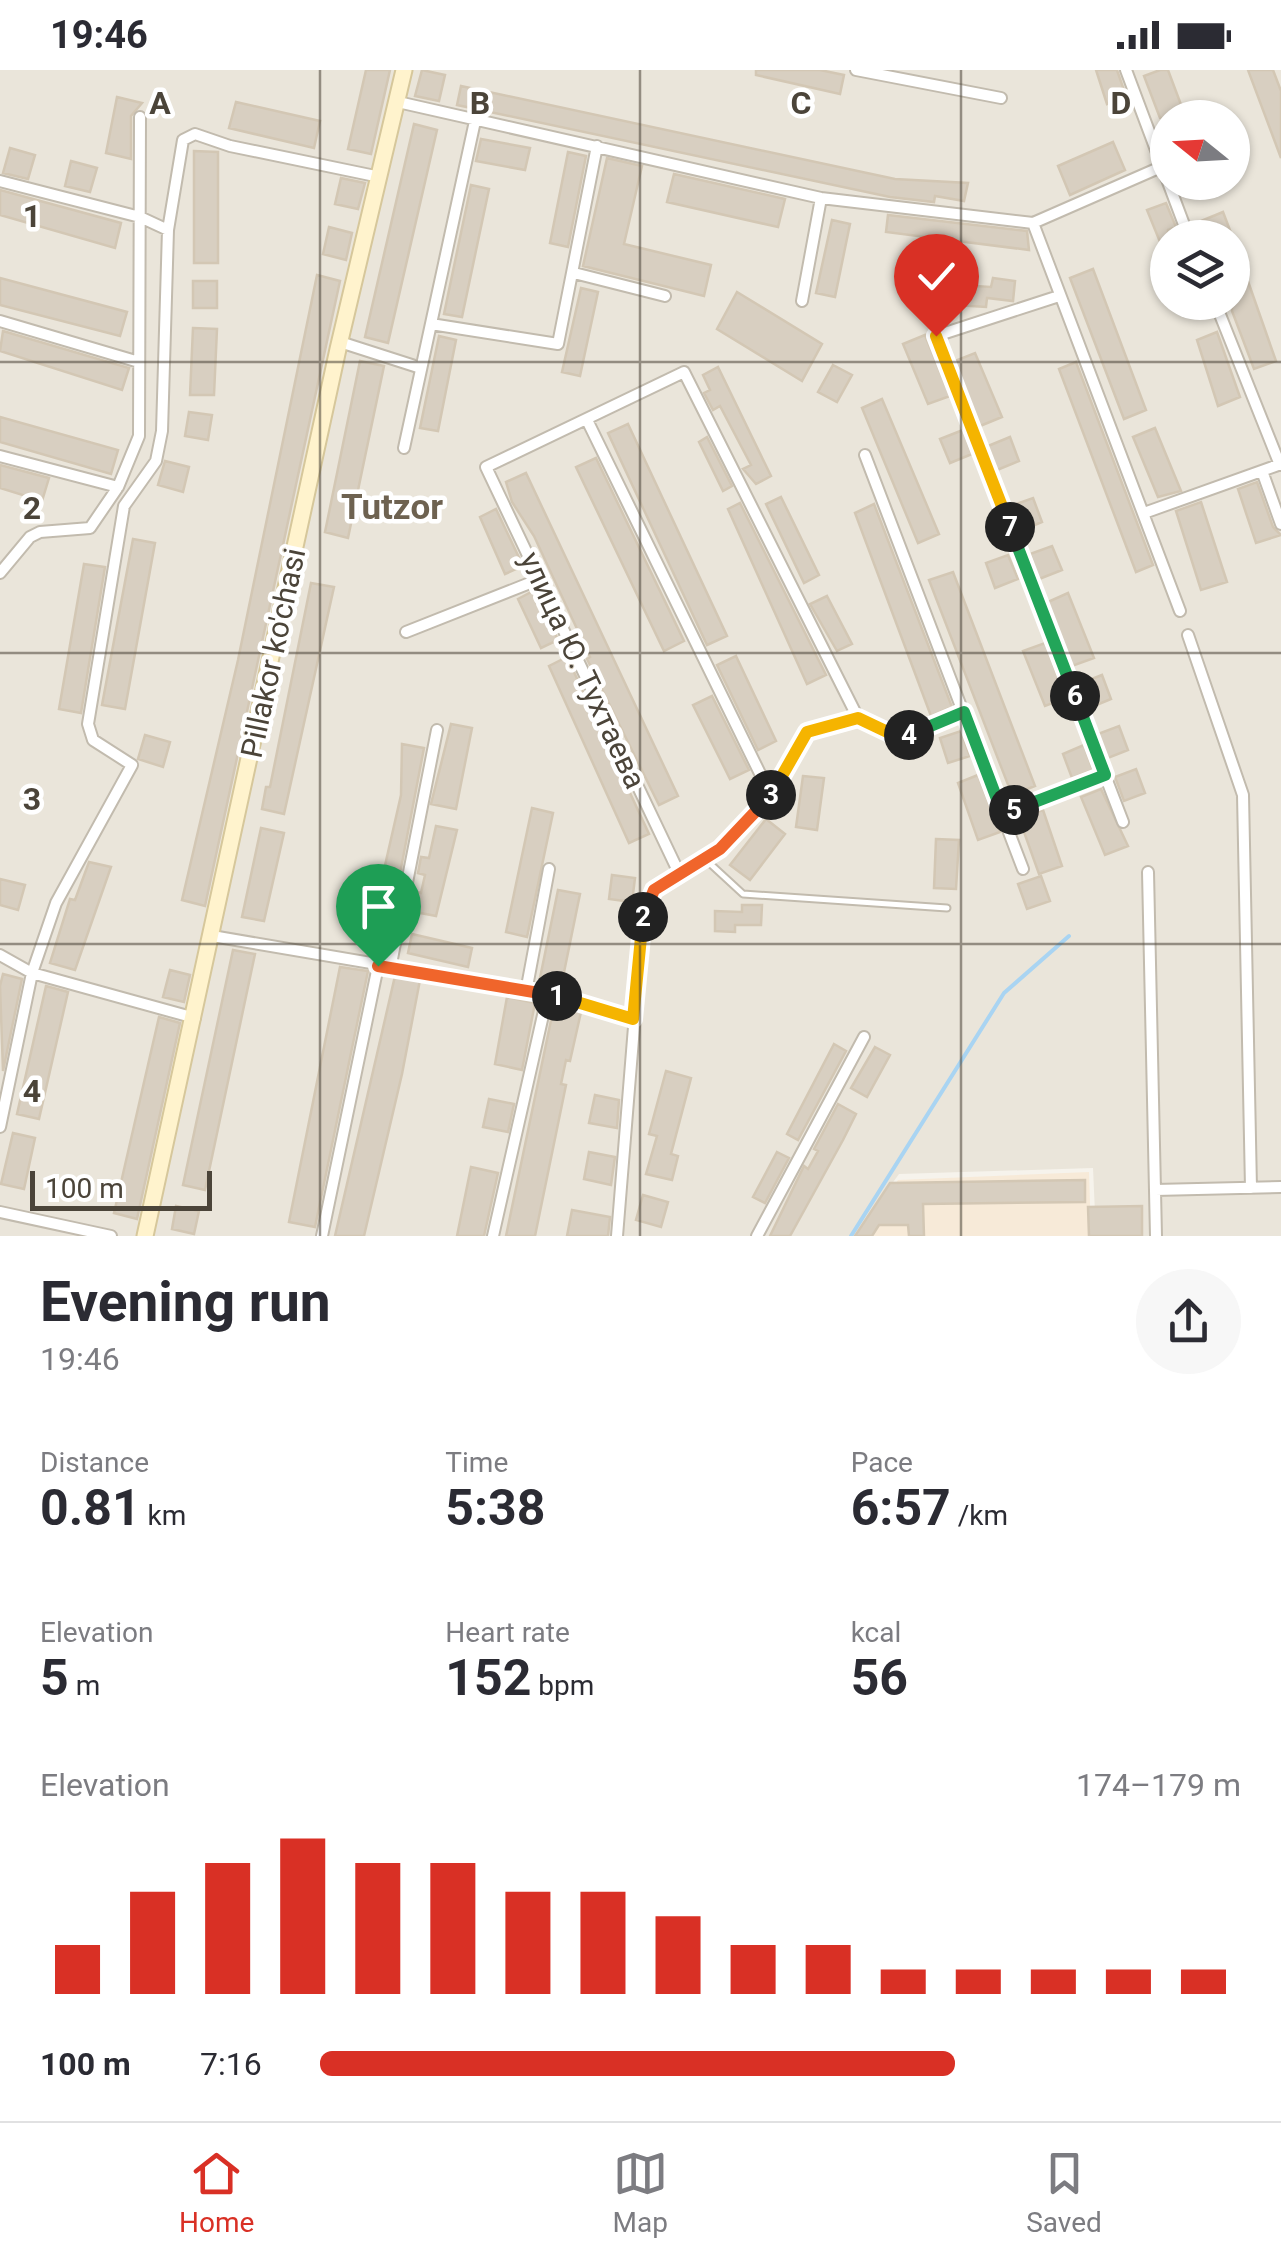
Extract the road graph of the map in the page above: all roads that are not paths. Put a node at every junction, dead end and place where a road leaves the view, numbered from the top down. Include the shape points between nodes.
1 (404, 70) edge
2 (856, 70) edge
3 (1126, 70) edge
4 (1001, 98) dead end
5 (398, 102) junction
6 (140, 117) dead end
7 (475, 121) junction
8 (1150, 137) edge
9 (597, 146) junction
10 (1150, 173) edge
11 (380, 177) junction
12 (0, 181) edge
13 (822, 198) junction
14 (140, 217) junction
15 (1033, 223) junction
16 (168, 230) junction
17 (574, 273) junction
18 (666, 296) dead end
19 (1060, 296) junction
20 (802, 301) dead end
21 (1222, 320) edge
22 (0, 321) edge
23 (431, 324) junction
24 (340, 342) junction
25 (139, 362) junction
26 (421, 368) junction
27 (588, 422) junction
28 (404, 448) dead end
29 (864, 455) dead end
30 (0, 456) edge
31 (1280, 464) edge
32 (1262, 471) junction
33 (118, 487) junction
34 (1144, 513) junction
35 (1281, 524) edge
36 (0, 573) edge
37 (540, 579) junction
38 (1180, 611) dead end
39 (406, 632) dead end
40 (1188, 634) dead end
41 (964, 712) junction
42 (858, 718) junction
43 (436, 730) dead end
44 (1105, 775) junction
45 (771, 796) junction
46 (1003, 815) junction
47 (1124, 822) dead end
48 (702, 857) junction
49 (548, 869) dead end
50 (1023, 869) dead end
51 (1148, 872) dead end
52 (679, 873) junction
53 (947, 908) dead end
54 (212, 936) junction
55 (0, 954) edge
56 (384, 967) junction
57 (32, 973) junction
58 (526, 992) junction
59 (548, 993) junction
60 (195, 1018) junction
61 (633, 1019) junction
62 (864, 1038) dead end
63 (0, 1127) edge
64 (1281, 1187) edge
65 (1251, 1188) junction
66 (1155, 1190) junction
67 (0, 1212) edge
68 (618, 1234) edge
69 (111, 1236) edge
70 (145, 1236) edge
71 (322, 1236) edge
72 (493, 1236) edge
73 (633, 1236) edge
74 (756, 1236) edge
75 (1156, 1236) edge

1 - 5 street, Pillakor ko'chasi
2 - 4 street
3 - 8 street
5 - 7 street
5 - 11 street, Pillakor ko'chasi
6 - 14 street
7 - 9 street
7 - 23 street
9 - 13 street
9 - 17 street
10 - 15 street
11 - 16 street via 195,134 183,140
11 - 24 street, Pillakor ko'chasi
12 - 14 street
13 - 15 street
13 - 20 street
14 - 16 street
14 - 25 street
15 - 19 street
16 - 57 street via 162,432 156,461 124,506 88,724 93,740 132,765 56,903
17 - 18 street
17 - 23 street via 558,344
19 - 34 street
19 - 44 street via 936,336
21 - 31 street
22 - 25 street
23 - 26 street
24 - 26 street
24 - 54 street, Pillakor ko'chasi
25 - 33 street via 139,436
26 - 28 street
27 - 37 street, улица Ю. Тухтаева via 486,467
27 - 42 street via 684,372
27 - 45 street
29 - 41 street
30 - 33 street
31 - 32 street
32 - 34 street
32 - 35 street
33 - 36 street via 90,528 30,537
34 - 38 street
37 - 39 street
37 - 52 street, улица Ю. Тухтаева
40 - 65 street via 1243,795
41 - 42 street via 900,738
41 - 46 street
42 - 45 street via 807,732
43 - 56 street
44 - 46 street
44 - 47 street
45 - 48 street via 720,849
46 - 50 street
48 - 52 street
48 - 53 lane via 743,894
49 - 58 street
51 - 66 street
52 - 61 street via 654,890 644,916
54 - 56 street
54 - 60 street, Pillakor ko'chasi
55 - 57 street
56 - 58 street
56 - 71 street
57 - 60 street
57 - 63 street
58 - 59 street
59 - 61 street
59 - 72 street
60 - 70 street, Pillakor ko'chasi
61 - 68 street
62 - 74 street
64 - 65 street
65 - 66 street
66 - 75 street
67 - 69 street
68 - 73 street

